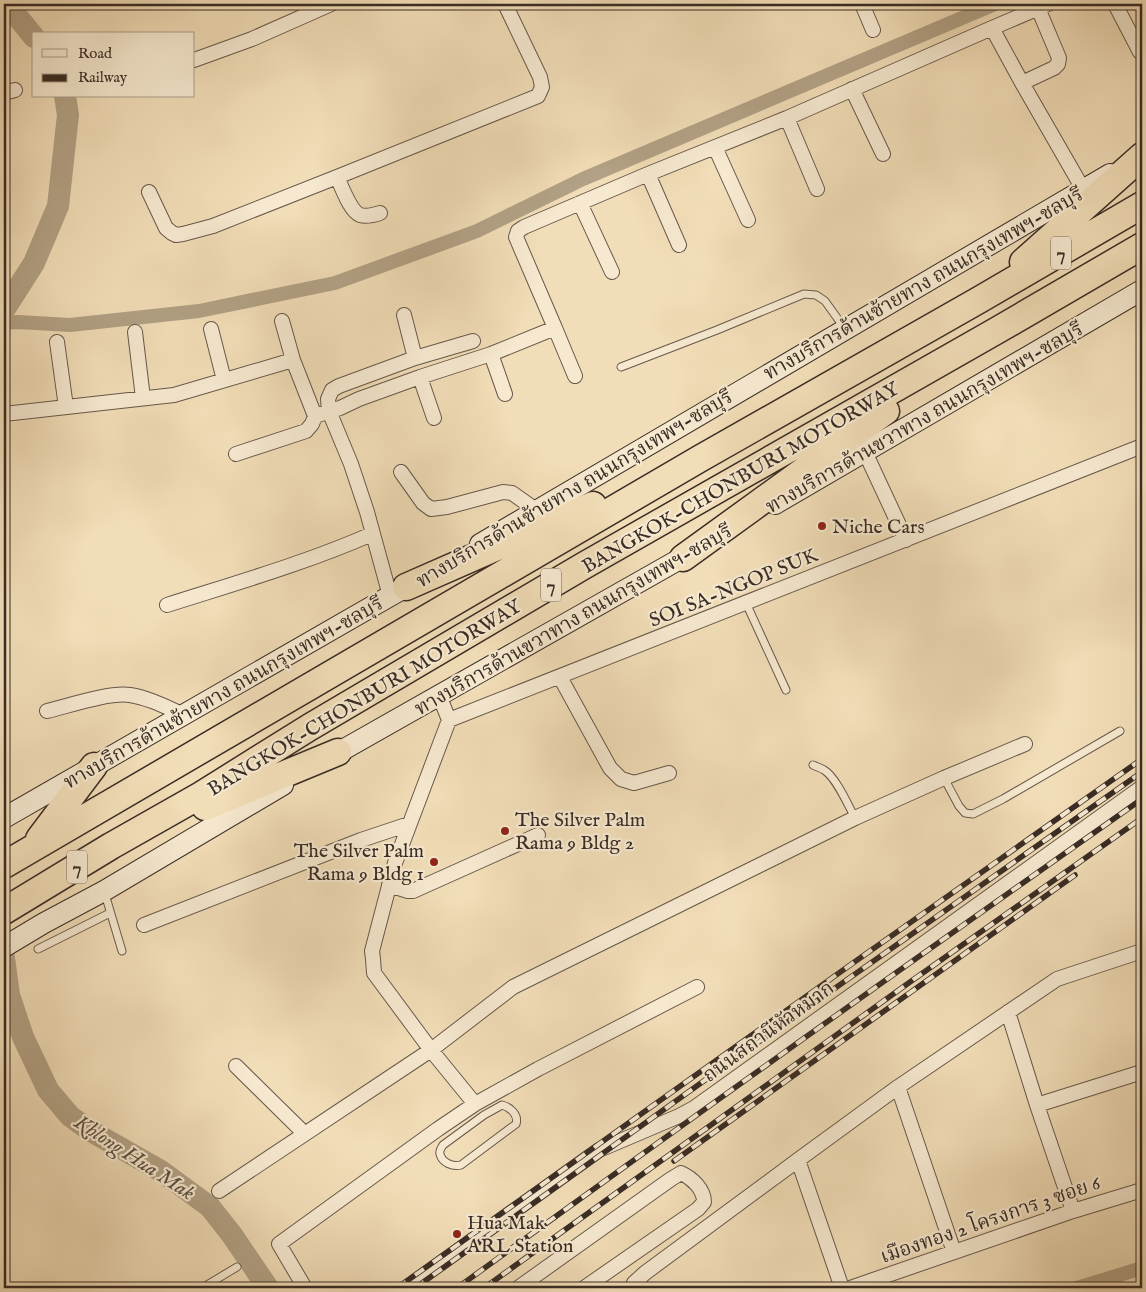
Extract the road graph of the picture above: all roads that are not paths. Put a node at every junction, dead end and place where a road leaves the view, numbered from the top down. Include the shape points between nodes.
1 (331, 4) edge
2 (505, 4) edge
3 (862, 4) edge
4 (1116, 4) edge
5 (1043, 6) edge
6 (992, 28) junction
7 (873, 30) dead end
8 (1140, 52) dead end
9 (195, 60) edge
10 (1022, 82) junction
11 (852, 89) junction
12 (787, 118) junction
13 (715, 147) junction
14 (883, 154) dead end
15 (1142, 156) edge
16 (648, 174) junction
17 (337, 177) junction
18 (817, 189) dead end
19 (1083, 189) junction
20 (149, 192) dead end
21 (580, 203) junction
22 (1142, 205) edge
23 (380, 213) dead end
24 (748, 220) dead end
25 (678, 245) dead end
26 (1142, 246) edge
27 (612, 272) dead end
28 (1142, 290) edge
29 (979, 300) junction
30 (404, 315) dead end
31 (282, 320) dead end
32 (555, 328) junction
33 (211, 329) dead end
34 (845, 329) junction
35 (996, 331) junction
36 (135, 332) dead end
37 (473, 341) dead end
38 (57, 342) dead end
39 (491, 354) junction
40 (415, 358) junction
41 (293, 360) junction
42 (621, 367) dead end
43 (575, 376) dead end
44 (420, 377) junction
45 (224, 380) junction
46 (505, 394) dead end
47 (143, 398) junction
48 (66, 407) junction
49 (322, 413) junction
50 (4, 414) edge
51 (434, 418) dead end
52 (1142, 446) edge
53 (865, 452) junction
54 (236, 454) dead end
55 (701, 458) junction
56 (401, 472) dead end
57 (536, 510) junction
58 (372, 534) junction
59 (906, 540) junction
60 (683, 558) junction
61 (398, 591) junction
62 (746, 603) junction
63 (167, 605) dead end
64 (560, 677) junction
65 (786, 690) dead end
66 (439, 695) junction
67 (46, 711) dead end
68 (184, 715) junction
69 (449, 720) junction
70 (1120, 731) dead end
71 (1025, 744) dead end
72 (338, 752) junction
73 (813, 765) dead end
74 (94, 766) junction
75 (669, 773) dead end
76 (944, 778) junction
77 (1142, 788) edge
78 (4, 818) edge
79 (855, 818) junction
80 (410, 824) junction
81 (538, 835) dead end
82 (111, 846) junction
83 (32, 848) junction
84 (4, 865) edge
85 (389, 884) junction
86 (104, 891) junction
87 (4, 911) edge
88 (110, 913) junction
89 (144, 926) dead end
90 (4, 947) edge
91 (38, 950) dead end
92 (122, 951) dead end
93 (1142, 952) edge
94 (697, 987) dead end
95 (1008, 1012) junction
96 (431, 1050) junction
97 (236, 1066) dead end
98 (1142, 1072) edge
99 (898, 1087) junction
100 (475, 1104) junction
101 (1037, 1106) junction
102 (438, 1129) junction
103 (304, 1134) junction
104 (443, 1145) junction
105 (798, 1160) junction
106 (1142, 1190) edge
107 (219, 1191) dead end
108 (1073, 1211) junction
109 (954, 1252) junction
110 (237, 1267) dead end
111 (202, 1288) edge
112 (305, 1288) edge
113 (406, 1288) edge
114 (518, 1288) edge
115 (584, 1288) edge
116 (632, 1288) edge
117 (842, 1288) edge
118 (850, 1288) edge

1 - 9 street
2 - 17 street via 540,78 542,87 538,96
3 - 7 street
4 - 8 street
5 - 6 street
5 - 10 street via 1058,64
6 - 10 street
6 - 11 street
10 - 19 street
11 - 12 street
11 - 14 street
12 - 13 street
12 - 18 street
13 - 16 street
13 - 24 street
15 - 19 main road, ทางบริการด้านซ้ายทาง ถนนกรุงเทพฯ-ชลบุรี
15 - 29 highway
16 - 21 street
16 - 25 street
17 - 20 street via 213,226 176,235 166,228
17 - 23 street via 354,211 370,216
19 - 34 main road, ทางบริการด้านซ้ายทาง ถนนกรุงเทพฯ-ชลบุรี
21 - 27 street
21 - 32 street via 518,231 516,237
22 - 29 highway, BANGKOK-CHONBURI MOTORWAY / 7
26 - 35 highway, BANGKOK-CHONBURI MOTORWAY / 7
28 - 53 main road, ทางบริการด้านขวาทาง ถนนกรุงเทพฯ-ชลบุรี
29 - 55 highway, BANGKOK-CHONBURI MOTORWAY / 7
30 - 40 street
31 - 41 street
32 - 39 street
32 - 43 street
33 - 45 street
34 - 42 lane via 825,301 816,295 804,294
34 - 57 main road, ทางบริการด้านซ้ายทาง ถนนกรุงเทพฯ-ชลบุรี
35 - 60 highway
35 - 82 highway, BANGKOK-CHONBURI MOTORWAY / 7 via 577,570
36 - 47 street
37 - 40 street
38 - 48 street
39 - 44 street
39 - 46 street
40 - 49 street via 332,390
41 - 45 street
41 - 49 street
44 - 49 street
44 - 51 street
45 - 47 street via 174,395
47 - 48 street
48 - 50 street
49 - 54 street via 306,431
49 - 58 street via 351,464
52 - 59 street, SOI SA-NGOP SUK
53 - 59 street
53 - 60 main road, ทางบริการด้านขวาทาง ถนนกรุงเทพฯ-ชลบุรี
55 - 61 highway
55 - 83 highway, BANGKOK-CHONBURI MOTORWAY / 7
56 - 57 street via 422,503 431,509 503,492 512,493
57 - 61 main road, ทางบริการด้านซ้ายทาง ถนนกรุงเทพฯ-ชลบุรี
58 - 61 street
58 - 63 street via 270,573
59 - 62 street, SOI SA-NGOP SUK
60 - 66 main road, ทางบริการด้านขวาทาง ถนนกรุงเทพฯ-ชลบุรี
61 - 68 main road, ทางบริการด้านซ้ายทาง ถนนกรุงเทพฯ-ชลบุรี
62 - 64 street, SOI SA-NGOP SUK
62 - 65 lane
64 - 69 street, SOI SA-NGOP SUK
64 - 75 street via 610,768 621,778 634,783
66 - 69 street
66 - 72 main road, ทางบริการด้านขวาทาง ถนนกรุงเทพฯ-ชลบุรี
67 - 68 street via 106,696 127,695 147,699
68 - 74 main road, ทางบริการด้านซ้ายทาง ถนนกรุงเทพฯ-ชลบุรี
69 - 80 street
70 - 76 lane via 973,814 965,813 959,806
71 - 76 street
72 - 82 highway
72 - 86 main road, ทางบริการด้านขวาทาง ถนนกรุงเทพฯ-ชลบุรี
73 - 79 lane via 829,774
74 - 78 main road, ทางบริการด้านซ้ายทาง ถนนกรุงเทพฯ-ชลบุรี
74 - 83 highway
76 - 79 street
77 - 113 street, ถนนสถานีหัวหมาก via 700,1104 599,1150
79 - 96 street via 513,987
80 - 85 street
80 - 89 street via 361,840
81 - 85 street via 413,891
82 - 87 highway, BANGKOK-CHONBURI MOTORWAY / 7
83 - 84 highway, BANGKOK-CHONBURI MOTORWAY / 7
85 - 96 street via 372,951 374,973
86 - 88 lane
86 - 90 main road, ทางบริการด้านขวาทาง ถนนกรุงเทพฯ-ชลบุรี
88 - 91 lane
88 - 92 lane
93 - 95 street via 1057,979
94 - 100 street
95 - 99 street
95 - 101 street
96 - 100 street
96 - 103 street
97 - 103 street
98 - 101 street
99 - 105 street
99 - 109 street
100 - 102 street
101 - 108 street
102 - 104 lane via 436,1138
102 - 112 street via 279,1244
103 - 107 street
104 - 104 lane via 502,1105 518,1120 461,1165 448,1164 440,1155
105 - 116 street via 645,1274
105 - 117 street
106 - 108 street, เมืองทอง 2 โครงการ 3 ซอย 6
108 - 109 street, เมืองทอง 2 โครงการ 3 ซอย 6
109 - 118 street, เมืองทอง 2 โครงการ 3 ซอย 6
110 - 111 lane
114 - 115 street via 671,1179 681,1173 690,1177 704,1195 704,1202 698,1209

